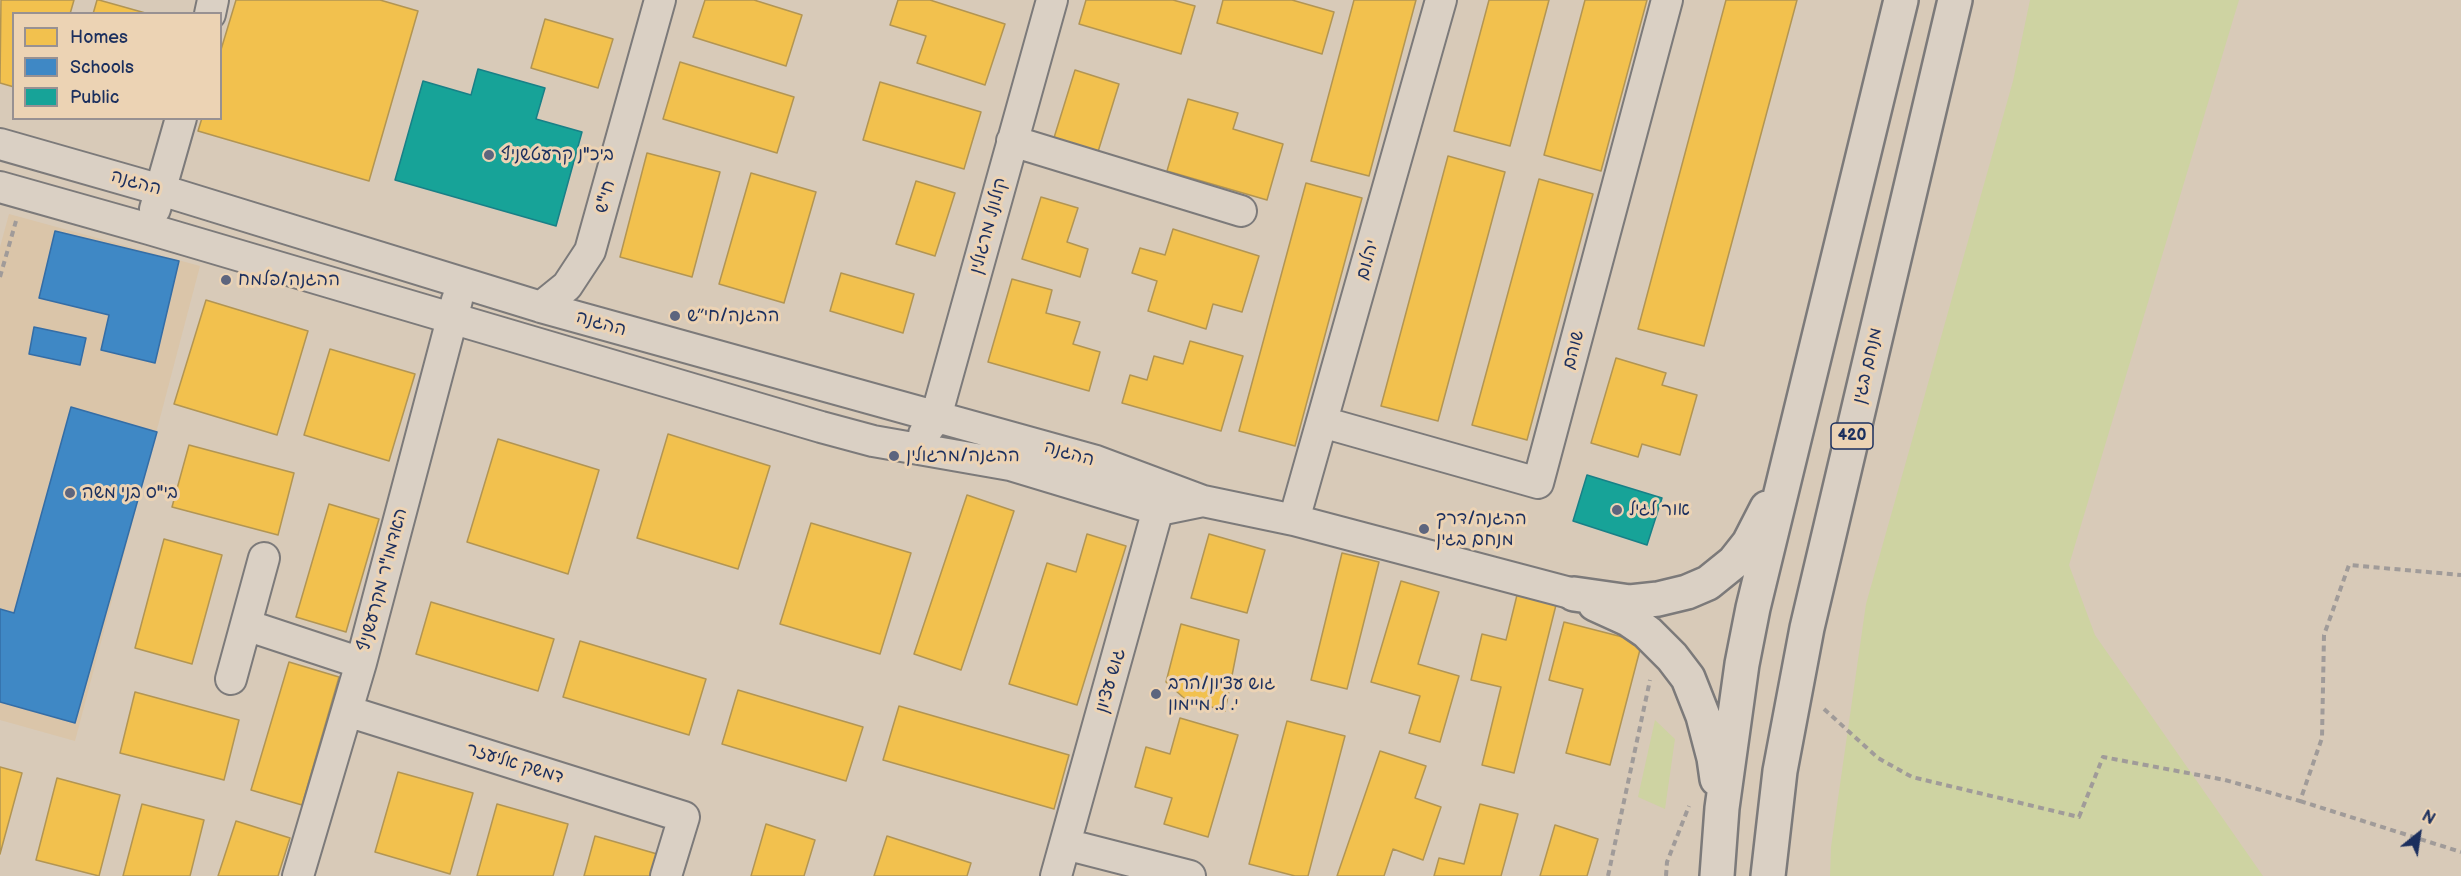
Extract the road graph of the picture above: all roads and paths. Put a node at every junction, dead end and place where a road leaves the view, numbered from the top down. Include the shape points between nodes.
1 (660, 0) edge
2 (1052, 0) edge
3 (1441, 0) edge
4 (1666, 0) edge
5 (1901, 0) edge
6 (1955, 0) edge
7 (180, 120) edge
8 (1012, 141) junction
9 (0, 144) edge
10 (161, 190) junction
11 (12, 191) edge
12 (1241, 211) dead end
13 (149, 229) junction
14 (0, 277) edge
15 (462, 282) junction
16 (541, 307) junction
17 (452, 320) junction
18 (936, 417) junction
19 (1322, 422) junction
20 (916, 447) junction
21 (1792, 448) junction
22 (1162, 498) junction
23 (1294, 520) junction
24 (264, 558) dead end
25 (2461, 575) edge
26 (1574, 594) junction
27 (246, 625) junction
28 (1658, 641) junction
29 (361, 663) junction
30 (231, 679) dead end
31 (1796, 682) junction
32 (347, 711) junction
33 (2300, 801) junction
34 (1707, 804) junction
35 (1065, 844) junction
36 (2461, 852) edge
37 (298, 876) edge
38 (666, 876) edge
39 (1056, 876) edge
40 (1190, 876) edge
41 (1608, 876) edge
42 (1666, 876) edge
43 (1717, 876) edge
44 (1768, 876) edge

1 - 16 street, חי"ש via 590,251 567,286
2 - 8 street, קולונל מרגולין
3 - 19 street, יהלום
4 - 19 street, שוהם via 1538,483
5 - 21 main road
6 - 31 main road, מנחם בגין / 420
7 - 10 street
8 - 12 street
8 - 18 street, קולונל מרגולין
9 - 10 street, ההגנה
10 - 13 street
10 - 15 street, ההגנה
11 - 13 street, ההגנה
11 - 14 path
13 - 17 street, ההגנה
15 - 16 street, ההגנה
15 - 17 street, האדמו"ר מקרעשניף
16 - 18 street, ההגנה
17 - 20 street, ההגנה via 821,428
17 - 29 street, האדמו"ר מקרעשניף
18 - 20 street, קולונל מרגולין
18 - 22 street, ההגנה via 1096,461
19 - 23 street, יהלום
20 - 22 street, ההגנה
21 - 26 main road via 1749,543 1734,562 1708,583 1687,592 1630,602
21 - 34 main road
22 - 23 street, ההגנה via 1203,501
22 - 35 street, גוש עציון
23 - 26 street, ההגנה
24 - 27 street
25 - 33 path via 2349,565 2324,636 2322,738
26 - 28 main road via 1628,619
27 - 29 street
27 - 30 street
28 - 34 main road via 1688,678 1703,716 1714,758
28 - 41 path
29 - 32 street, האדמו"ר מקרעשניף
31 - 33 path via 1878,758 1912,777 2079,817 2103,757 2225,780
31 - 44 main road, מנחם בגין / 420 via 1780,771
32 - 37 street, האדמו"ר מקרעשניף
32 - 38 street, דמשק אליעזר via 684,817
33 - 36 path
34 - 42 path via 1667,862
34 - 43 main road
35 - 39 street, גוש עציון
35 - 40 street

